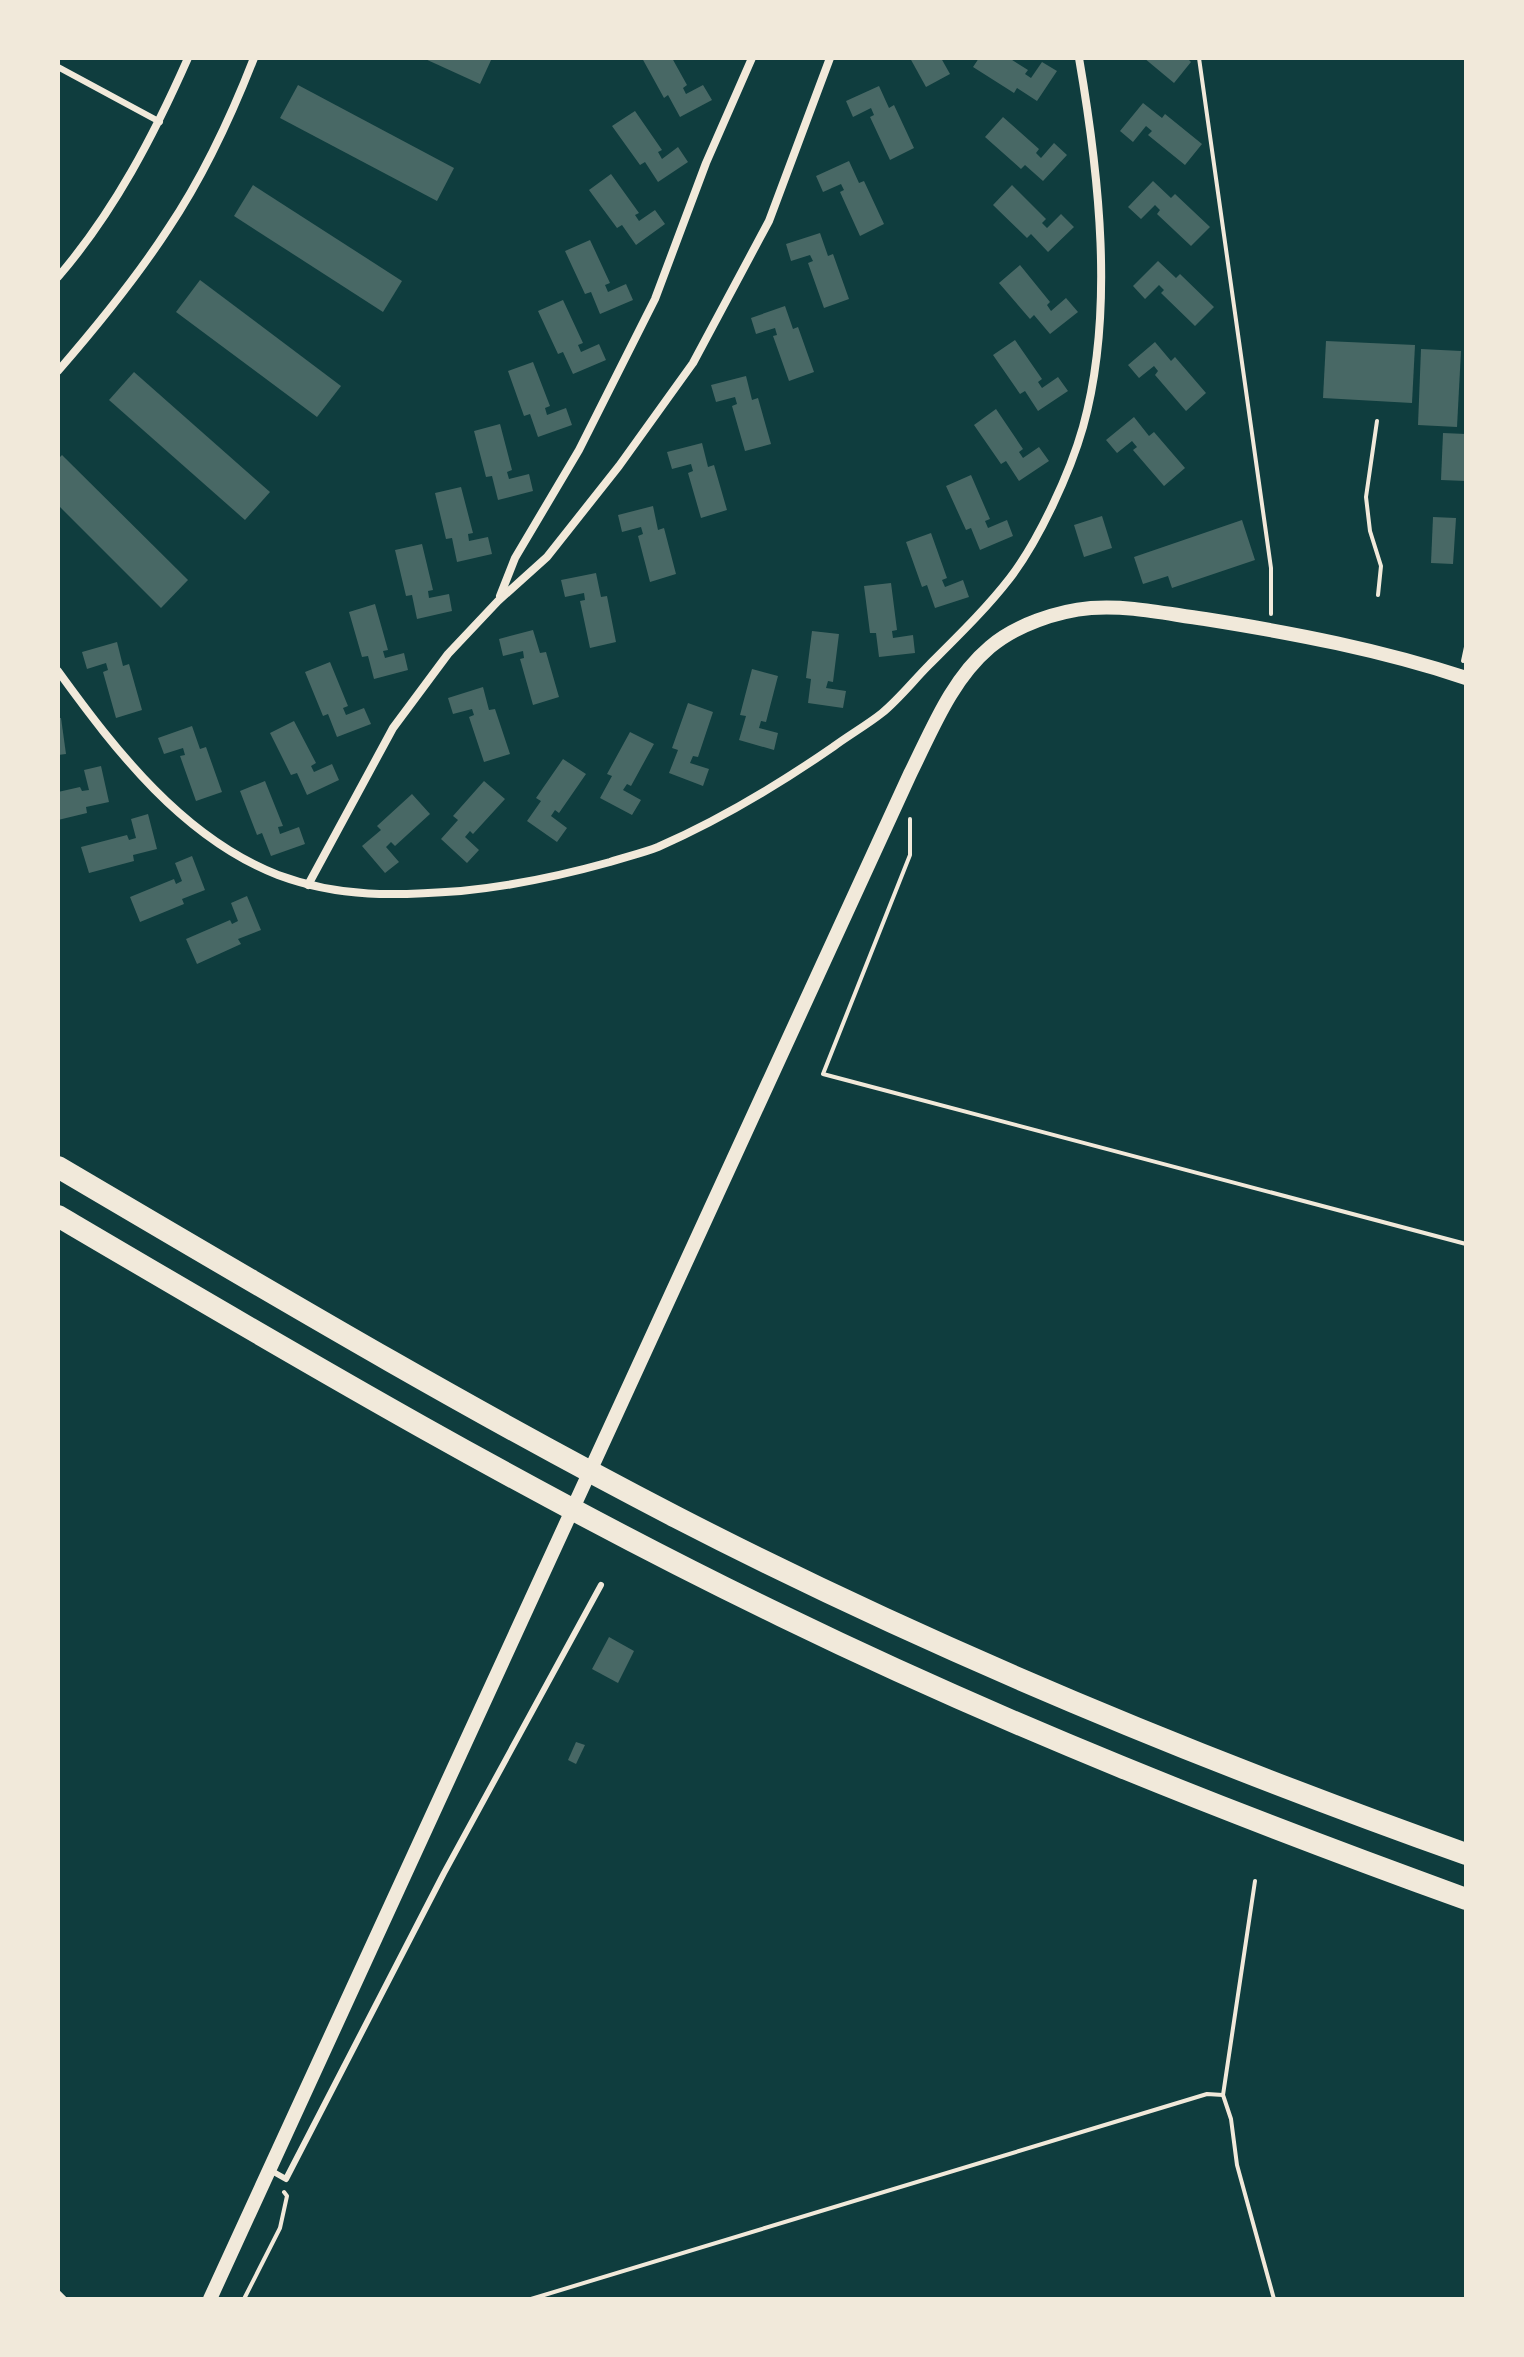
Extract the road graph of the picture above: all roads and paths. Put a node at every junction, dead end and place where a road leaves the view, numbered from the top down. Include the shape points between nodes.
1 (188, 58) edge
2 (254, 58) edge
3 (752, 58) edge
4 (830, 58) edge
5 (1079, 58) edge
6 (1199, 58) edge
7 (58, 67) edge
8 (160, 122) junction
9 (58, 277) edge
10 (58, 371) edge
11 (1377, 421) dead end
12 (1378, 595) dead end
13 (498, 601) junction
14 (1271, 629) junction
15 (58, 671) edge
16 (1466, 678) edge
17 (910, 815) dead end
18 (308, 885) junction
19 (58, 1167) edge
20 (58, 1216) edge
21 (1466, 1244) edge
22 (601, 1585) dead end
23 (1466, 1854) edge
24 (1255, 1881) dead end
25 (1466, 1899) edge
26 (1223, 2095) junction
27 (270, 2170) junction
28 (58, 2293) edge
29 (64, 2299) edge
30 (210, 2299) edge
31 (244, 2299) edge
32 (531, 2299) edge
33 (1274, 2299) edge

1 - 8 street
2 - 10 street via 169,229
3 - 13 street via 655,299 579,450 515,558
4 - 13 street via 769,221 693,363 556,546
5 - 18 street via 1098,215 1101,304 1095,371 1083,428 1051,507 1011,576 970,623 883,712 775,787 656,848 562,876 502,887 364,895
6 - 14 path via 1271,568
7 - 8 lane
8 - 9 street via 115,198
11 - 12 path via 1366,497 1381,566
13 - 18 street via 448,654 393,728
14 - 16 street
14 - 27 street via 1128,608 1089,608 1022,627 991,646 959,680 910,774
15 - 18 street via 105,736 192,824 231,853
17 - 21 path via 910,855 823,1074
19 - 23 highway via 519,1434 822,1589 1106,1716
20 - 25 highway via 436,1436 780,1616 1099,1758
22 - 27 lane via 286,2179
24 - 26 path
26 - 32 path via 1207,2094
26 - 33 path
27 - 30 street
27 - 31 path via 287,2196 280,2228
28 - 29 lane

